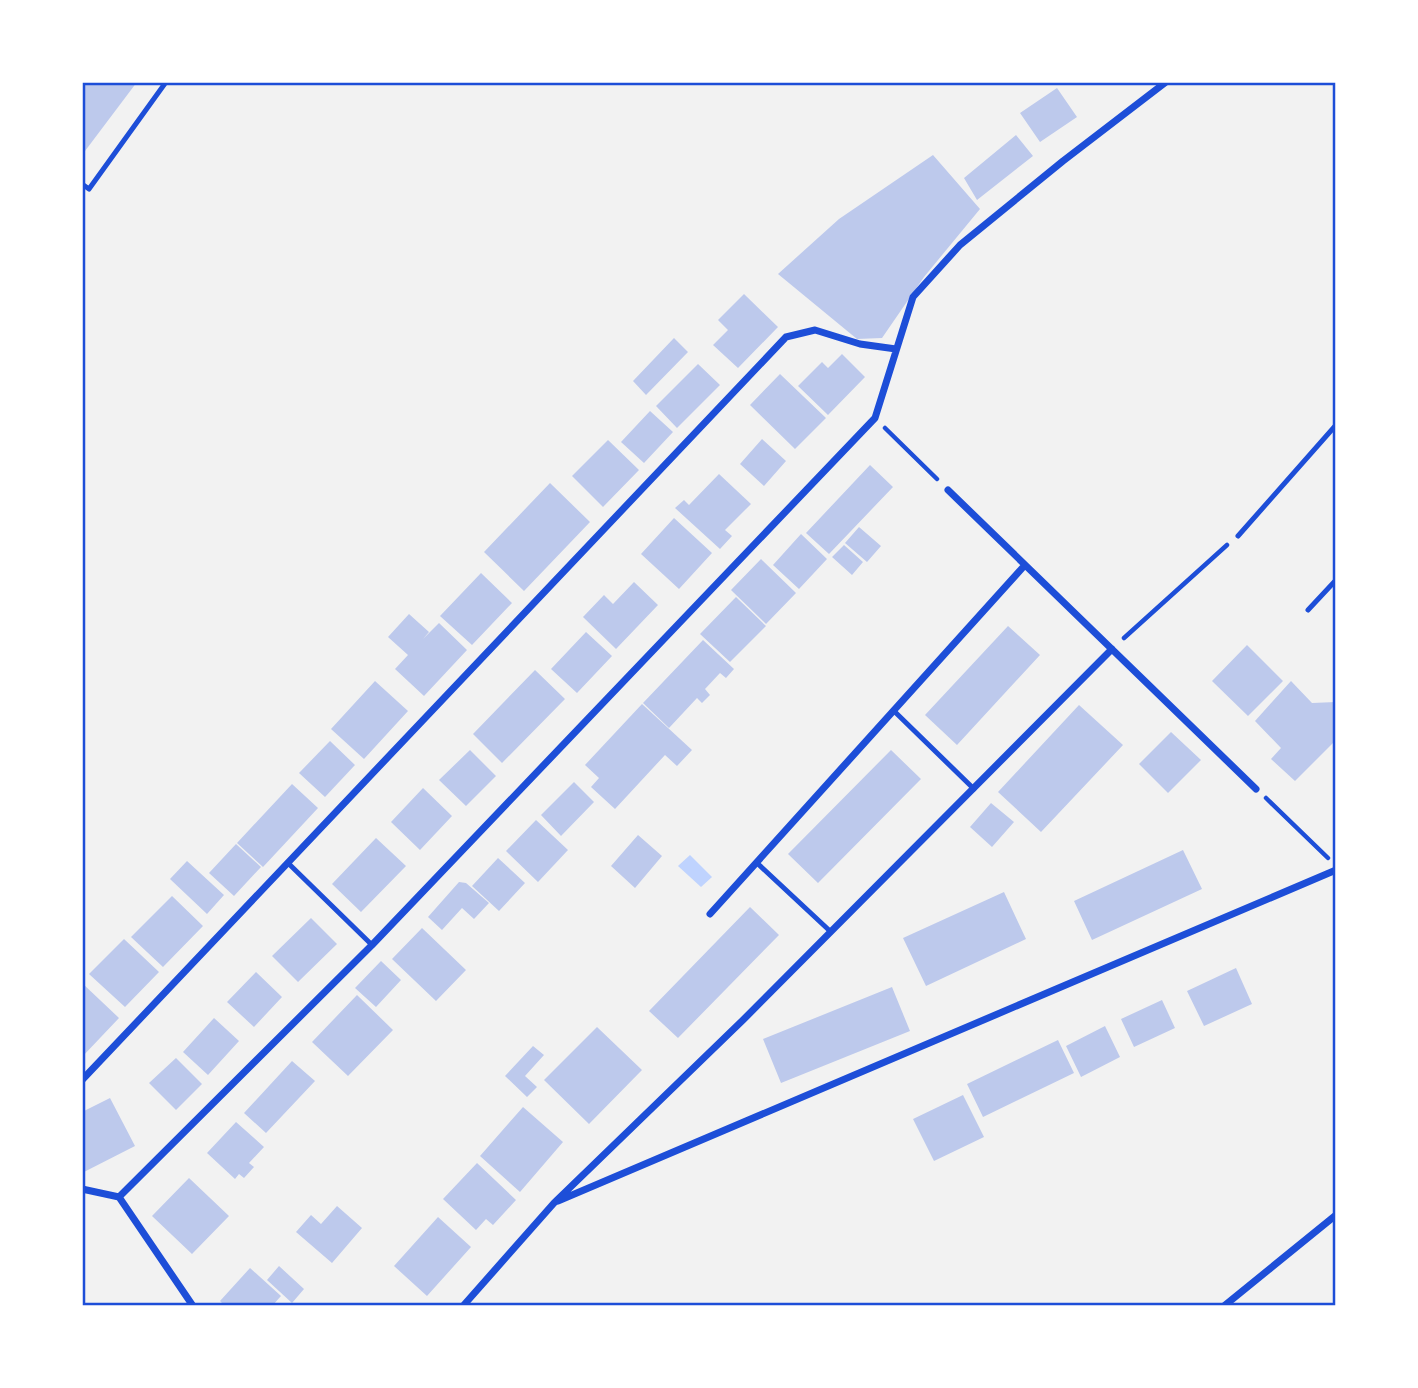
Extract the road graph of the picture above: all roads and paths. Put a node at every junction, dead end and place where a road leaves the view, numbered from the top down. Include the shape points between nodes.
1 (166, 82) edge
2 (1166, 82) edge
3 (82, 184) edge
4 (896, 349) junction
5 (875, 418) junction
6 (1336, 425) edge
7 (948, 490) joint
8 (1238, 536) joint
9 (1025, 565) junction
10 (1336, 580) edge
11 (1308, 610) dead end
12 (1112, 649) junction
13 (894, 711) junction
14 (974, 789) junction
15 (1256, 789) joint
16 (288, 863) junction
17 (757, 863) junction
18 (1336, 868) edge
19 (710, 914) dead end
20 (831, 932) junction
21 (372, 945) junction
22 (82, 1080) edge
23 (82, 1189) edge
24 (119, 1197) junction
25 (554, 1203) junction
26 (1336, 1216) edge
27 (193, 1306) edge
28 (463, 1306) edge
29 (1224, 1306) edge

1 - 3 lane via 89,189
2 - 4 street via 960,245 913,297
4 - 5 street
4 - 16 street via 815,330 786,337
5 - 7 path
5 - 21 street
6 - 8 lane
7 - 9 street
8 - 12 path
9 - 12 street
9 - 13 street
10 - 11 lane
12 - 14 street
12 - 15 street
13 - 14 lane
13 - 17 street
14 - 20 street
15 - 18 path
16 - 21 lane
16 - 22 street
17 - 19 street
17 - 20 lane
18 - 25 street
20 - 25 street
21 - 24 street
23 - 24 street
24 - 27 street
25 - 28 street
26 - 29 street

